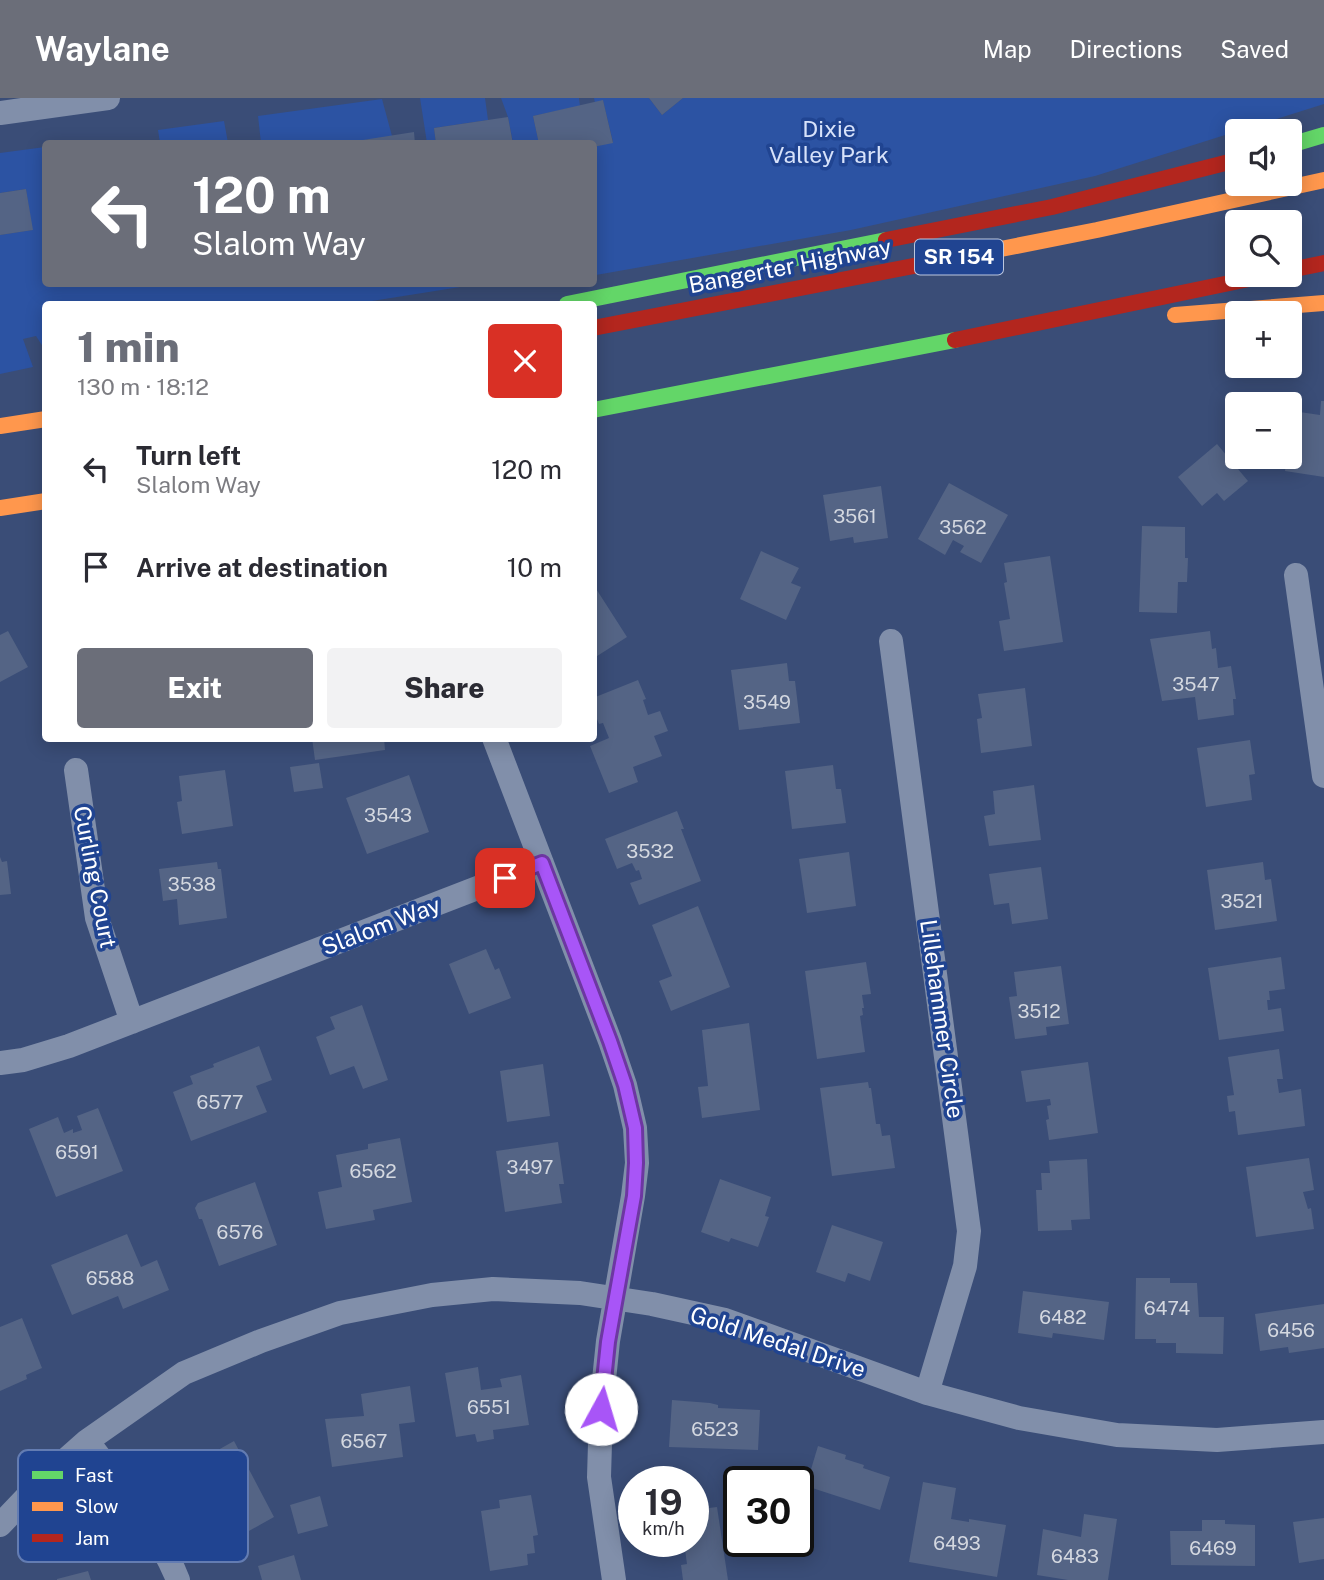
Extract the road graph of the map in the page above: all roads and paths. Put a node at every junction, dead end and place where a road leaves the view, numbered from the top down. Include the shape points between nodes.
1 (108, 98) edge
2 (0, 113) edge
3 (1324, 135) edge
4 (1302, 141) edge
5 (1225, 163) edge
6 (1324, 180) edge
7 (1324, 263) edge
8 (1302, 268) edge
9 (1225, 284) edge
10 (582, 301) edge
11 (1324, 303) edge
12 (1054, 321) junction
13 (597, 327) edge
14 (597, 409) edge
15 (42, 420) edge
16 (0, 426) edge
17 (42, 502) edge
18 (0, 508) edge
19 (1296, 575) dead end
20 (891, 641) dead end
21 (496, 742) edge
22 (76, 770) dead end
23 (1324, 776) edge
24 (542, 863) junction
25 (132, 1022) junction
26 (0, 1063) edge
27 (616, 1299) junction
28 (928, 1393) junction
29 (1324, 1432) edge
30 (87, 1441) junction
31 (77, 1450) edge
32 (94, 1450) edge
33 (18, 1506) edge
34 (0, 1525) edge
35 (170, 1562) edge
36 (178, 1580) edge
37 (614, 1580) edge

1 - 2 street
3 - 4 highway
5 - 10 highway via 1025,213
6 - 13 highway, Bangerter Highway / SR 154 via 1097,230
7 - 8 highway
9 - 12 highway
11 - 12 highway
12 - 14 highway
15 - 16 highway
17 - 18 highway
19 - 23 street
20 - 28 street, Lillehammer Circle via 969,1231 965,1266
21 - 24 street
22 - 25 street, Curling Court via 97,918
24 - 25 street, Slalom Way
24 - 27 street via 614,1052 635,1128 634,1196
25 - 26 street, Slalom Way via 69,1046
27 - 28 street, Gold Medal Drive via 725,1320
27 - 30 street, Gold Medal Drive via 493,1289 432,1295 340,1313 184,1373
27 - 37 street via 601,1409 598,1476
28 - 29 street, Gold Medal Drive via 1019,1418 1117,1435 1217,1440
30 - 31 street, Gold Medal Drive
30 - 32 street
33 - 34 street, Gold Medal Drive
35 - 36 street

